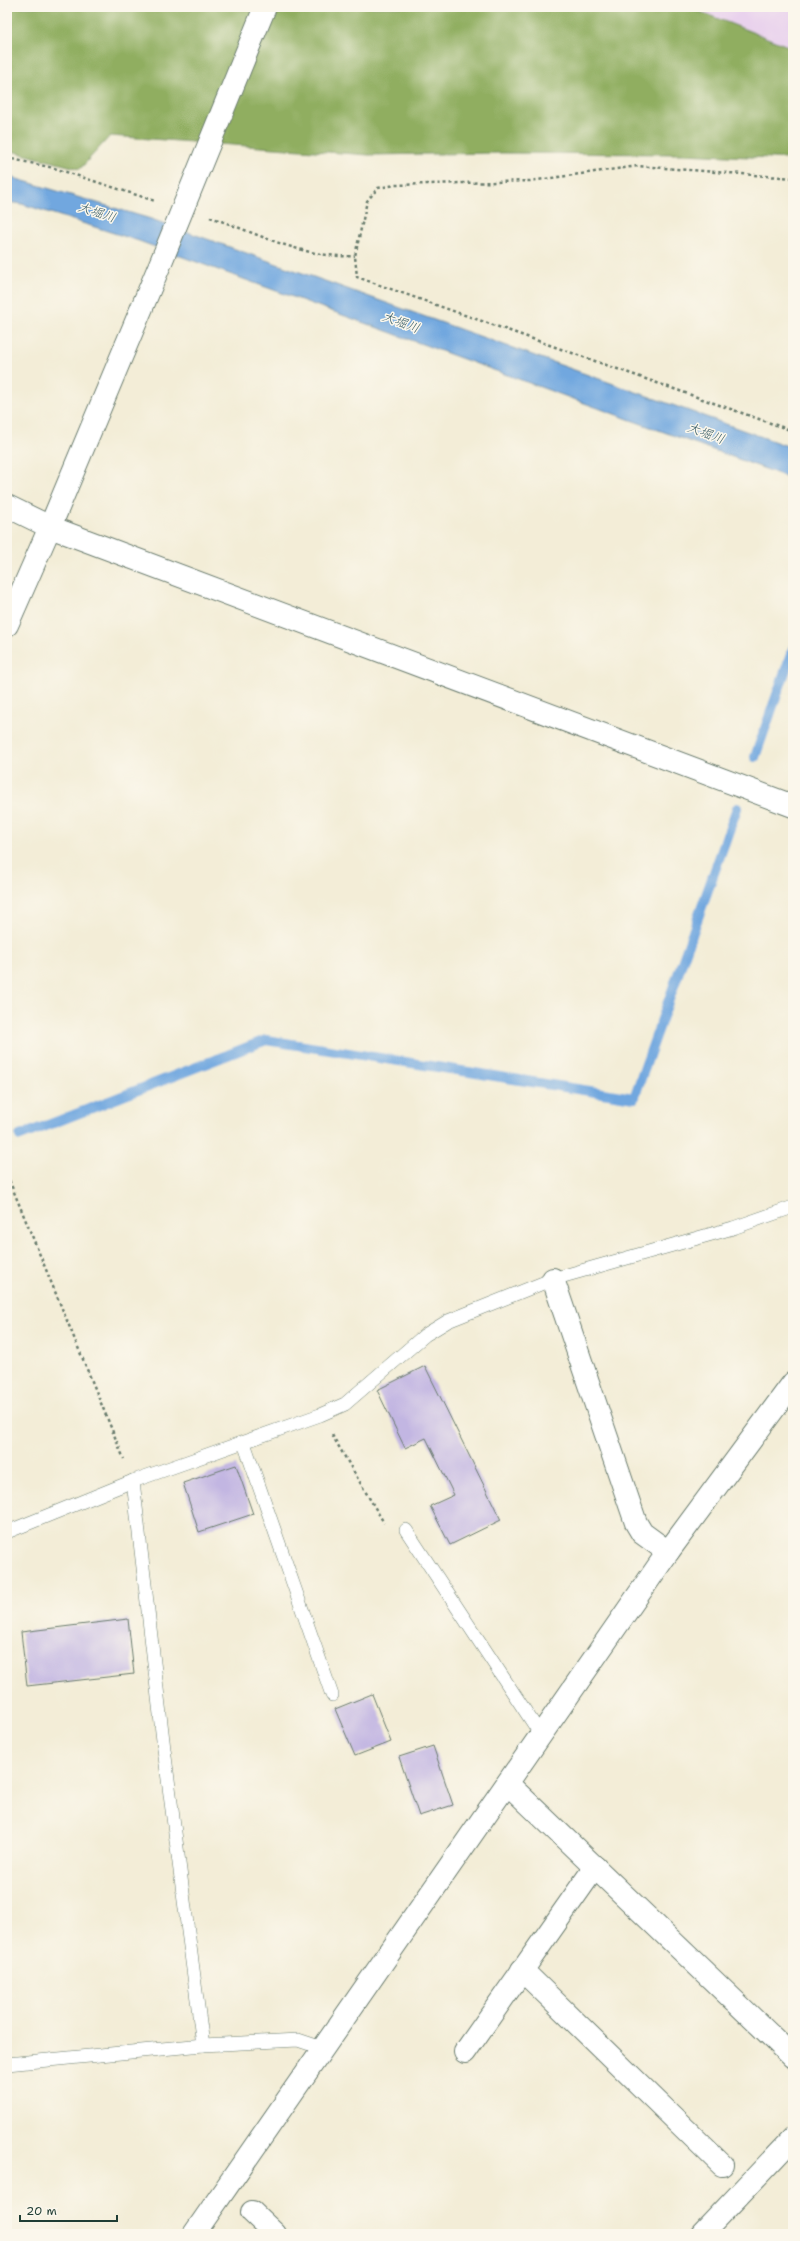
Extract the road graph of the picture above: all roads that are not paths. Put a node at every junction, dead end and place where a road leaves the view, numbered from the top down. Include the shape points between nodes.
1 (265, 7) edge
2 (7, 506) edge
3 (50, 527) junction
4 (7, 625) edge
5 (793, 806) edge
6 (793, 1207) edge
7 (553, 1279) junction
8 (793, 1383) edge
9 (244, 1443) junction
10 (133, 1481) junction
11 (406, 1530) road end
12 (7, 1532) edge
13 (668, 1552) junction
14 (332, 1695) dead end
15 (541, 1735) junction
16 (508, 1784) junction
17 (595, 1867) junction
18 (522, 1970) junction
19 (203, 2045) junction
20 (322, 2048) junction
21 (465, 2052) dead end
22 (793, 2057) edge
23 (7, 2064) edge
24 (793, 2138) edge
25 (726, 2170) dead end
26 (252, 2212) dead end
27 (194, 2234) edge
28 (275, 2234) edge
29 (702, 2234) edge

1 - 3 street
2 - 3 street
3 - 4 street
3 - 5 street
6 - 7 lane via 733,1228
7 - 9 lane via 448,1321 425,1335 344,1404
7 - 13 street via 636,1523 642,1533
8 - 13 street
9 - 10 lane
9 - 14 lane
10 - 12 lane
10 - 19 lane via 164,1749
11 - 15 lane
13 - 15 street
15 - 16 street
16 - 17 street
16 - 20 street
17 - 18 street
17 - 22 street
18 - 21 street
18 - 25 street
19 - 20 lane via 298,2040
19 - 23 lane
20 - 27 street
24 - 29 street
26 - 28 street

